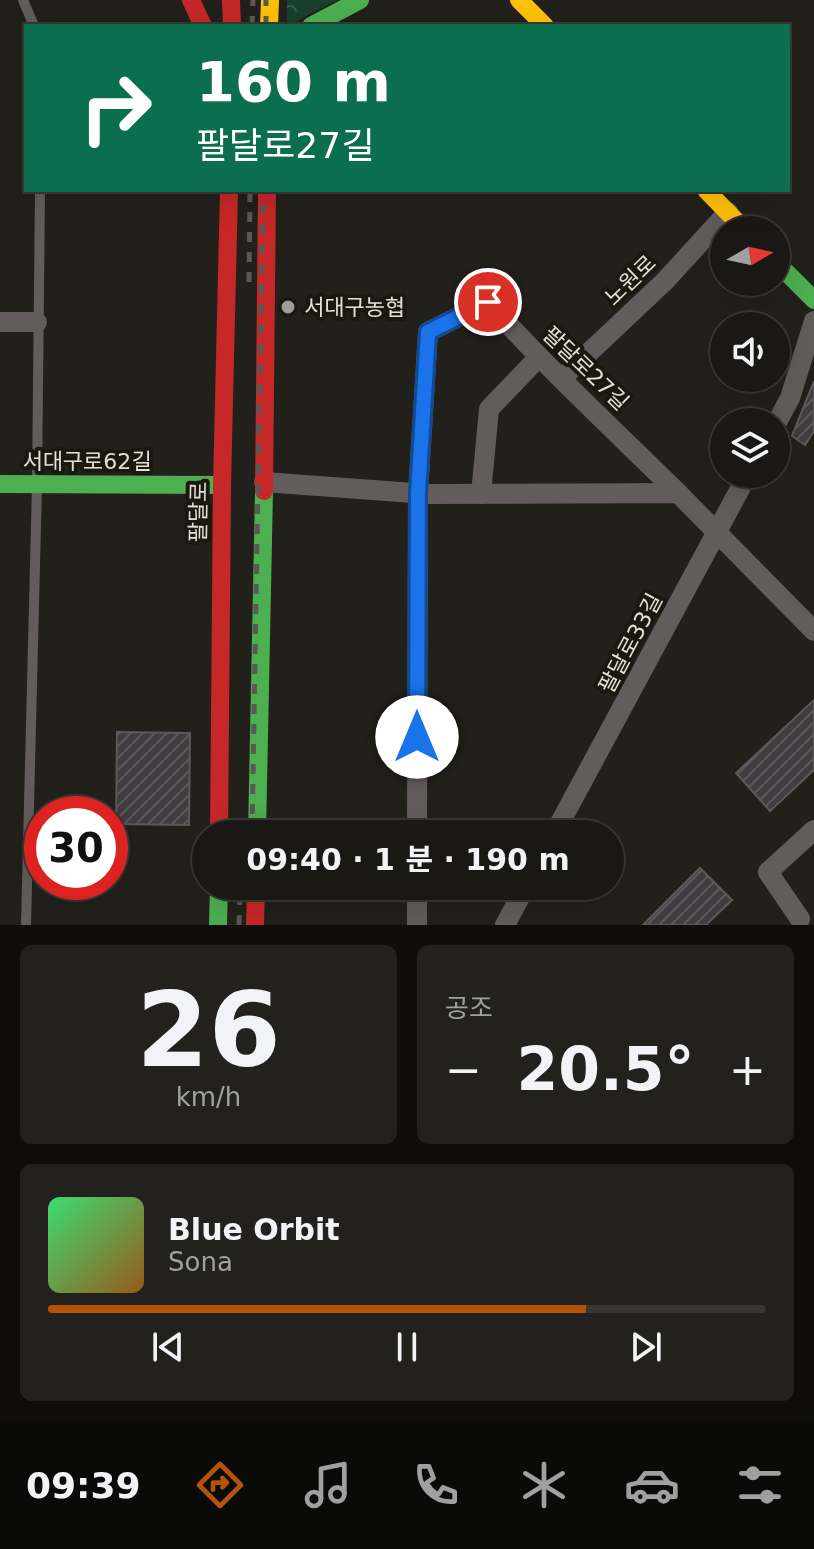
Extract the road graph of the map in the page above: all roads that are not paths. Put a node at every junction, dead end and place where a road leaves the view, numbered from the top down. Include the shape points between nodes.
1 (23, 0) edge
2 (191, 0) edge
3 (231, 0) edge
4 (270, 0) edge
5 (360, 0) edge
6 (523, 2) edge
7 (33, 24) edge
8 (202, 24) edge
9 (232, 24) edge
10 (269, 24) edge
11 (315, 24) edge
12 (543, 24) edge
13 (40, 192) edge
14 (229, 192) edge
15 (267, 192) edge
16 (708, 192) edge
17 (728, 212) junction
18 (732, 216) edge
19 (790, 276) edge
20 (814, 300) edge
21 (814, 321) edge
22 (0, 322) edge
23 (37, 322) junction
24 (538, 358) junction
25 (562, 378) junction
26 (785, 408) edge
27 (264, 482) junction
28 (0, 484) edge
29 (37, 485) junction
30 (222, 485) junction
31 (741, 488) edge
32 (418, 493) junction
33 (678, 493) junction
34 (481, 494) junction
35 (717, 532) junction
36 (814, 631) edge
37 (219, 820) edge
38 (257, 820) edge
39 (417, 820) edge
40 (562, 820) edge
41 (814, 830) edge
42 (219, 900) edge
43 (256, 900) edge
44 (417, 900) edge
45 (518, 900) edge
46 (804, 917) edge
47 (26, 925) edge
48 (218, 925) edge
49 (255, 925) edge
50 (417, 925) edge
51 (505, 925) edge

1 - 7 lane
2 - 8 main road
3 - 9 main road
4 - 10 main road
5 - 11 main road
6 - 12 main road
13 - 23 lane
14 - 30 main road, 팔달로
15 - 27 main road
16 - 17 main road
17 - 18 main road
17 - 25 street, 노원로 via 665,281
19 - 20 main road
21 - 26 street
22 - 23 street
23 - 29 lane
24 - 25 street, 팔달로27길
24 - 32 street, 팔달로27길 via 488,302 428,332
24 - 34 street via 489,409
25 - 33 street, 팔달로27길
27 - 32 street
27 - 38 main road
28 - 29 main road, 서대구로62길
29 - 30 main road, 서대구로62길
29 - 47 lane
30 - 37 main road, 팔달로
31 - 35 street, 팔달로33길
32 - 34 street
32 - 39 street, 팔달로27길
33 - 34 street
33 - 35 street, 팔달로27길
35 - 36 street, 팔달로27길
35 - 40 street, 팔달로33길
41 - 46 street via 768,872
42 - 48 main road
43 - 49 main road
44 - 50 street
45 - 51 street

